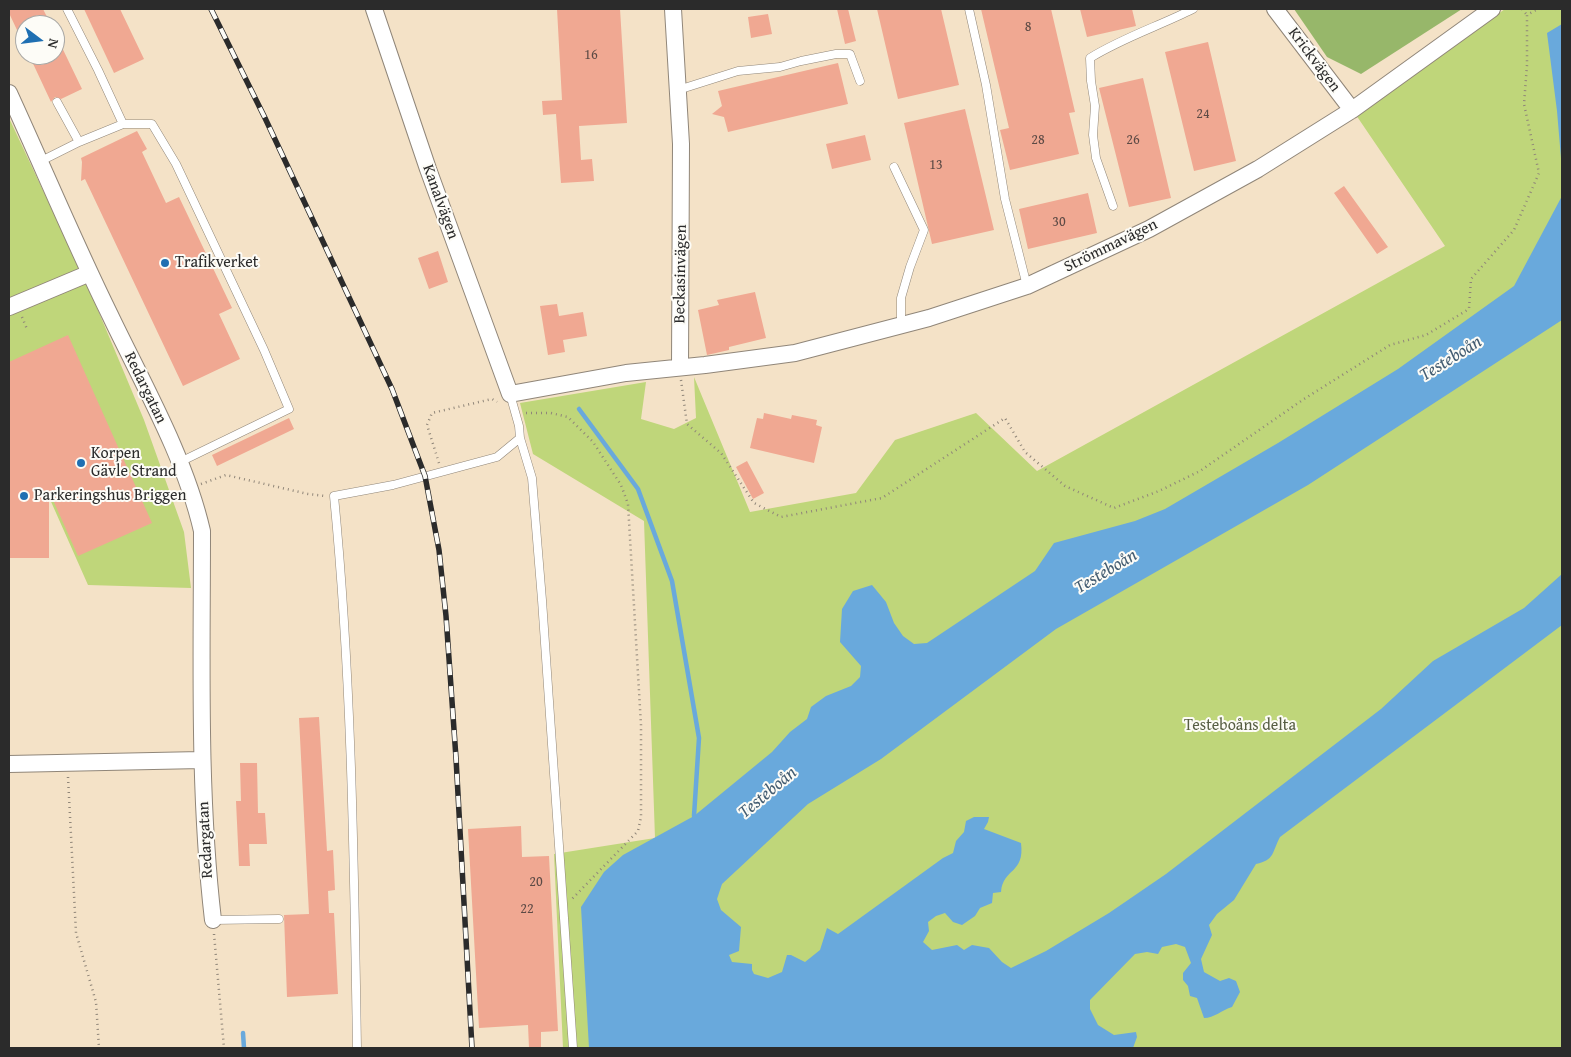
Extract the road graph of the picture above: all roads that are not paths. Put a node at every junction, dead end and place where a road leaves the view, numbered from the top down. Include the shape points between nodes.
1 (67, 9) edge
2 (374, 9) edge
3 (673, 9) edge
4 (969, 9) edge
5 (1193, 9) edge
6 (1275, 9) edge
7 (1492, 9) edge
8 (860, 81) dead end
9 (678, 90) junction
10 (9, 93) edge
11 (57, 102) dead end
12 (1352, 110) junction
13 (123, 124) junction
14 (79, 142) junction
15 (41, 162) junction
16 (894, 167) dead end
17 (1113, 206) dead end
18 (90, 273) junction
19 (1027, 286) junction
20 (9, 307) edge
21 (901, 326) junction
22 (680, 367) junction
23 (512, 402) junction
24 (520, 438) junction
25 (180, 462) junction
26 (202, 760) junction
27 (9, 764) edge
28 (279, 919) dead end
29 (213, 920) joint
30 (356, 1048) edge
31 (573, 1048) edge

1 - 13 lane
2 - 23 street, Kanalvägen
3 - 9 street, Beckasinvägen
4 - 19 lane via 986,85 1005,199
5 - 17 lane via 1107,47 1090,58 1096,158
6 - 12 street, Krickvägen
7 - 12 street, Strömmavägen
8 - 9 lane via 850,54 836,54 738,71
9 - 22 street, Beckasinvägen via 681,144
10 - 15 street, Redargatan
11 - 14 lane
12 - 19 street, Strömmavägen via 1258,169 1149,229
13 - 14 lane
13 - 25 lane via 152,124 176,164 289,409
14 - 15 lane
15 - 18 street, Redargatan
16 - 21 lane via 924,230 901,298
18 - 20 street
18 - 25 street, Redargatan
19 - 21 street, Strömmavägen
21 - 22 street, Strömmavägen via 796,353
22 - 23 street via 626,372
23 - 24 lane
24 - 30 lane via 497,457 393,485 334,496 349,704
24 - 31 lane via 532,478
25 - 26 street, Redargatan via 195,500 202,532
26 - 27 street
26 - 29 street, Redargatan
28 - 29 lane

